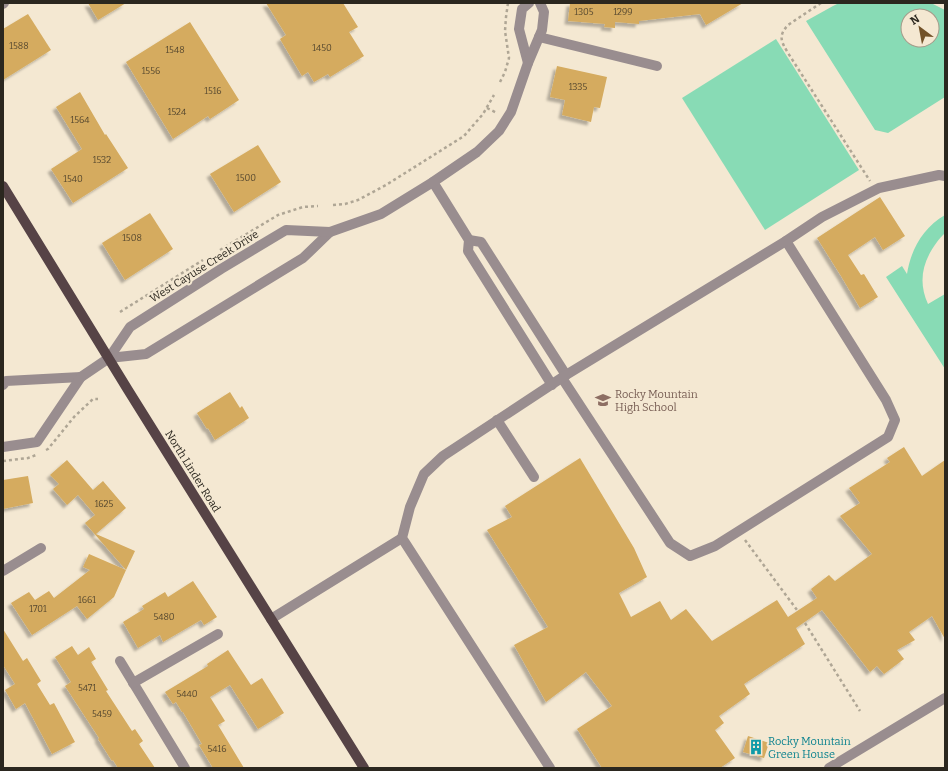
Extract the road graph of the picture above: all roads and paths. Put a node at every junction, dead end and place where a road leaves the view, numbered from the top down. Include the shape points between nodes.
1 (508, 3) edge
2 (529, 3) edge
3 (540, 3) edge
4 (821, 3) edge
5 (539, 37) junction
6 (528, 63) junction
7 (657, 66) dead end
8 (500, 82) dead end
9 (494, 96) dead end
10 (487, 108) junction
11 (497, 113) dead end
12 (945, 176) edge
13 (433, 182) junction
14 (3, 186) edge
15 (876, 190) junction
16 (333, 205) dead end
17 (318, 206) dead end
18 (330, 232) junction
19 (469, 240) junction
20 (786, 241) junction
21 (220, 250) dead end
22 (203, 260) dead end
23 (120, 312) dead end
24 (109, 358) junction
25 (81, 377) junction
26 (564, 377) junction
27 (552, 384) junction
28 (3, 385) edge
29 (497, 420) junction
30 (3, 447) edge
31 (534, 477) dead end
32 (739, 531) junction
33 (402, 538) junction
34 (41, 548) dead end
35 (3, 571) edge
36 (797, 610) dead end
37 (271, 619) junction
38 (805, 623) dead end
39 (218, 634) dead end
40 (120, 661) dead end
41 (133, 683) junction
42 (945, 698) edge
43 (860, 711) dead end
44 (185, 768) edge
45 (364, 768) edge
46 (550, 768) edge
47 (829, 768) edge

1 - 8 path via 505,31 509,58
2 - 6 street via 522,9 519,29
3 - 5 street, West Cayuse Creek Drive via 544,12
4 - 15 path via 788,25 781,35 781,40
5 - 6 street, West Cayuse Creek Drive
5 - 7 street
6 - 13 street, West Cayuse Creek Drive via 511,112 499,131 477,152
9 - 10 path
10 - 11 path
10 - 16 path via 464,136 358,200
12 - 15 street via 939,175
13 - 18 street, West Cayuse Creek Drive via 381,214
13 - 19 street
14 - 24 main road, North Linder Road
15 - 20 street via 822,217
17 - 21 path via 303,207 278,215
18 - 24 street, West Cayuse Creek Drive via 303,258 146,354
18 - 24 street, West Cayuse Creek Drive via 286,230 130,327
19 - 26 street via 481,242
19 - 27 street via 468,251
20 - 26 street
20 - 32 street via 886,400 895,420 888,437
22 - 23 path
24 - 25 street, West Cayuse Creek Drive
24 - 37 main road, North Linder Road
25 - 28 street via 6,381
25 - 30 street, West Cayuse Creek Drive via 37,442
26 - 27 street
26 - 32 street via 670,543 690,556 715,546
27 - 29 street
29 - 31 street
29 - 33 street via 443,456 424,474 410,507
32 - 36 path
33 - 37 street
33 - 46 street
34 - 35 street
37 - 45 main road, North Linder Road
38 - 43 path
39 - 41 street
40 - 41 street
41 - 44 street
42 - 47 street

